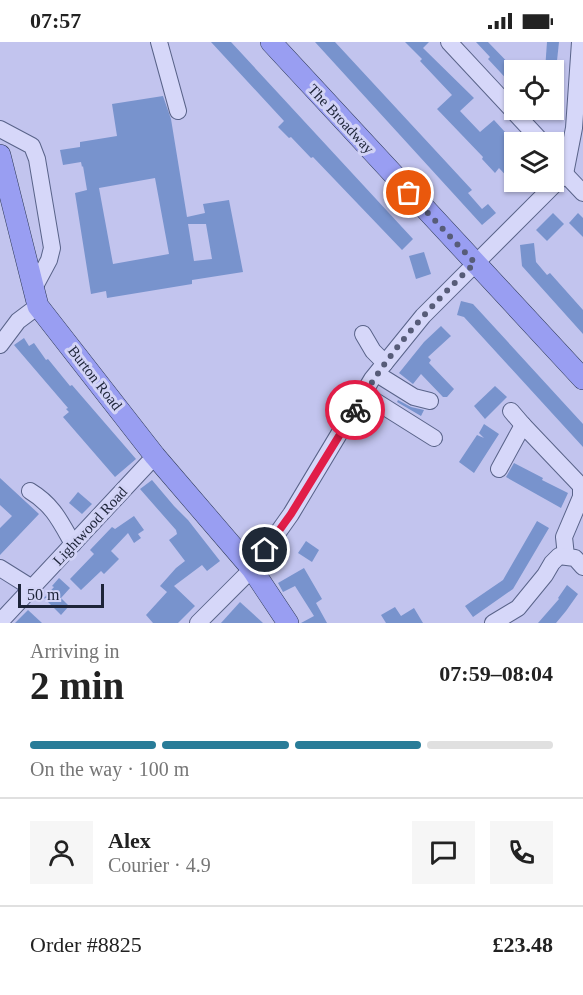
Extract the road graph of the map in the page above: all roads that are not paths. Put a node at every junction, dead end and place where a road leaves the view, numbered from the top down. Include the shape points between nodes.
1 (159, 42) edge
2 (271, 42) edge
3 (448, 42) edge
4 (580, 42) edge
5 (178, 111) dead end
6 (0, 129) edge
7 (533, 132) edge
8 (564, 145) edge
9 (1, 163) edge
10 (564, 165) edge
11 (565, 174) junction
12 (583, 192) edge
13 (475, 263) junction
14 (36, 297) junction
15 (363, 334) dead end
16 (0, 345) edge
17 (381, 369) junction
18 (583, 379) edge
19 (364, 394) junction
20 (430, 401) dead end
21 (512, 411) dead end
22 (523, 425) junction
23 (434, 438) dead end
24 (155, 456) junction
25 (499, 469) dead end
26 (30, 491) dead end
27 (73, 544) junction
28 (566, 556) junction
29 (583, 567) edge
30 (0, 568) edge
31 (252, 569) junction
32 (32, 588) junction
33 (0, 622) edge
34 (198, 623) edge
35 (288, 623) edge
36 (494, 623) edge

1 - 5 street
2 - 13 main road, The Broadway
3 - 7 street
4 - 8 street via 574,128
6 - 14 street via 32,146 37,159 52,248
9 - 14 main road, Burton Road
10 - 11 street
11 - 12 street
11 - 13 street
13 - 17 street via 423,316
13 - 18 main road, The Broadway
14 - 16 street
14 - 24 main road, Burton Road
15 - 17 street
17 - 19 street
17 - 20 street via 414,397
19 - 23 street
19 - 31 street via 291,514
21 - 22 street
22 - 25 street
22 - 28 street via 581,486 564,537
24 - 27 street, Lightwood Road
24 - 31 main road, Burton Road
26 - 27 street via 52,508
27 - 32 street, Lightwood Road
28 - 29 street via 575,558
28 - 36 street via 552,562 518,608
30 - 32 street
31 - 34 street
31 - 35 main road, Burton Road
32 - 33 street, Lightwood Road

